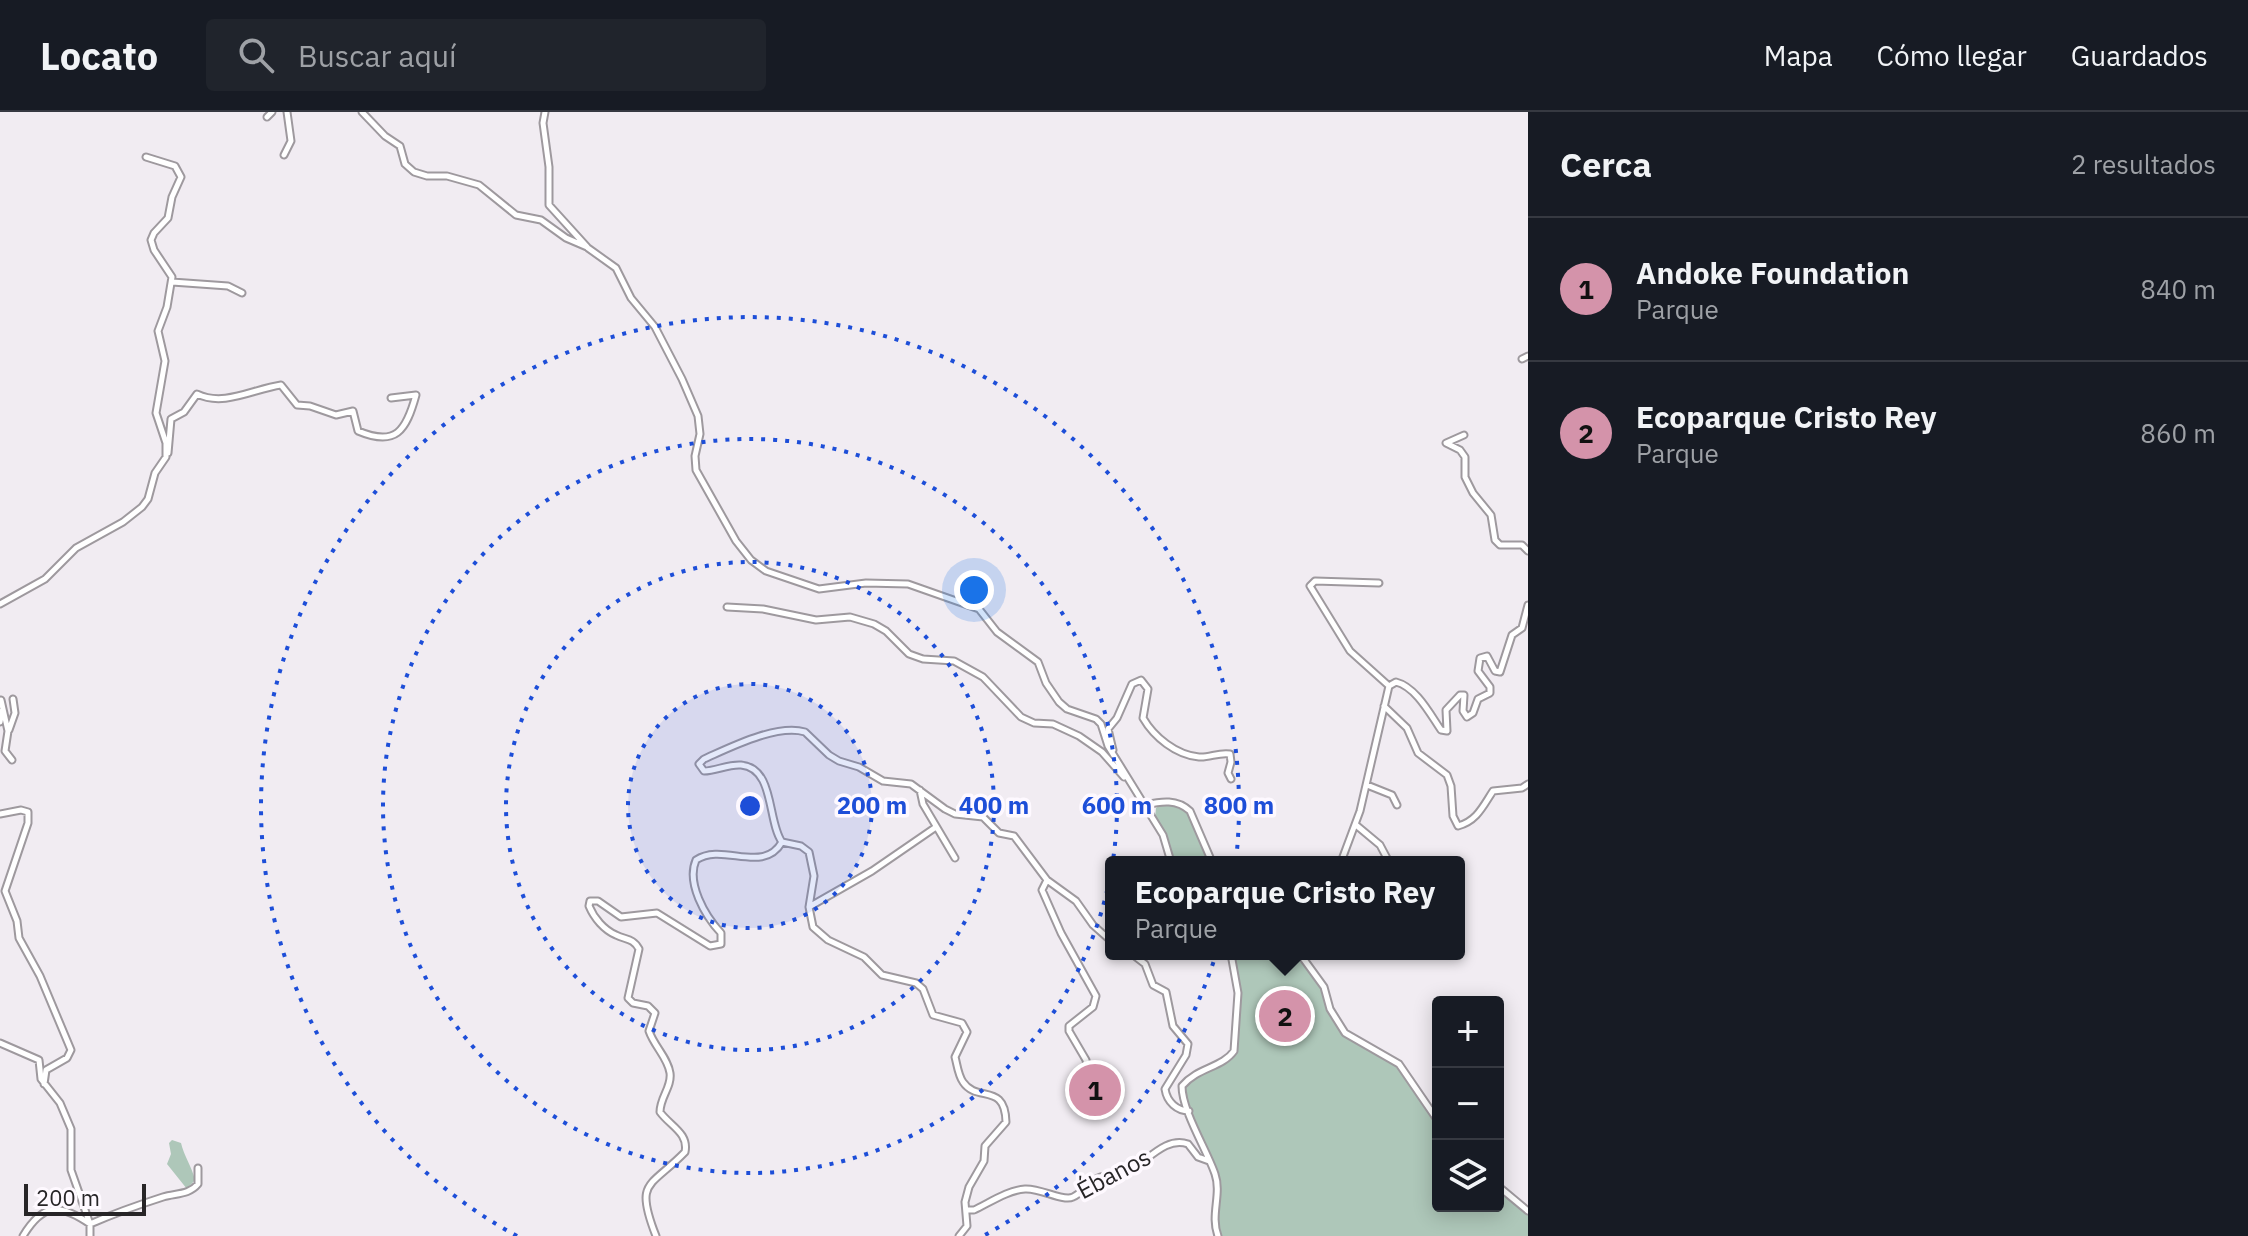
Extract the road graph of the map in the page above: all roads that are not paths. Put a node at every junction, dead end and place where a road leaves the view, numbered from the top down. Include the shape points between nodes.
1 (287, 112) edge
2 (362, 112) edge
3 (545, 112) edge
4 (284, 155) dead end
5 (146, 157) dead end
6 (588, 248) junction
7 (172, 282) junction
8 (242, 293) dead end
9 (391, 398) dead end
10 (1464, 435) dead end
11 (166, 457) junction
12 (1528, 551) edge
13 (1379, 583) dead end
14 (0, 604) edge
15 (1528, 605) edge
16 (727, 607) dead end
17 (1389, 686) junction
18 (0, 699) edge
19 (13, 699) dead end
20 (1384, 706) junction
21 (0, 722) edge
22 (8, 731) junction
23 (1116, 759) junction
24 (12, 760) dead end
25 (1231, 779) dead end
26 (1130, 783) junction
27 (1528, 784) edge
28 (1367, 785) junction
29 (920, 789) junction
30 (1165, 802) junction
31 (1145, 805) junction
32 (1397, 805) dead end
33 (0, 814) edge
34 (1155, 818) junction
35 (1356, 825) junction
36 (936, 827) junction
37 (782, 842) junction
38 (1169, 856) edge
39 (1209, 856) edge
40 (1343, 856) edge
41 (1386, 856) edge
42 (955, 858) dead end
43 (1047, 880) junction
44 (809, 907) junction
45 (1105, 936) edge
46 (1140, 960) edge
47 (1232, 960) edge
48 (1304, 960) edge
49 (0, 1043) edge
50 (1089, 1079) dead end
51 (44, 1084) junction
52 (1189, 1111) junction
53 (1432, 1112) edge
54 (1209, 1161) junction
55 (198, 1168) dead end
56 (1504, 1191) edge
57 (967, 1210) junction
58 (1528, 1211) edge
59 (90, 1224) junction
60 (23, 1236) edge
61 (90, 1236) edge
62 (656, 1236) edge
63 (959, 1236) edge
64 (1218, 1236) edge

1 - 4 street via 291,141
2 - 6 street via 400,146 405,164 414,172 479,185 516,215 541,220
3 - 6 street via 549,205
5 - 7 street via 175,166 181,177 168,218 151,240
6 - 23 street via 616,268 668,351 700,424 696,470 751,560 812,587 908,584 974,605 997,632 1038,662 1059,702 1101,724
7 - 8 street via 228,286
7 - 11 street via 158,331 165,361 156,413
9 - 11 street via 416,395 403,429 381,438 358,431 353,411 336,415 297,405 281,385 242,396 206,399 197,394 171,419
10 - 12 street via 1446,443 1465,457 1465,477 1491,515 1495,540
11 - 14 street via 142,507 82,544 36,585
13 - 17 street via 1315,581 1310,586 1350,651
15 - 17 street via 1500,672 1487,656 1480,658 1478,671 1490,693 1478,699 1467,717 1460,695 1446,710 1447,731 1406,686
16 - 26 street via 816,620 850,617 874,624 909,654 954,661 983,677 1027,721 1048,722 1079,736
17 - 20 street
18 - 21 street
18 - 22 street
19 - 22 street via 15,713
20 - 27 street via 1407,728 1418,753 1447,775 1458,826 1478,814 1493,791
20 - 28 street
22 - 24 street via 5,751
23 - 25 street via 1108,729 1132,684 1141,680 1148,689 1143,718 1155,734 1200,758 1230,754
23 - 26 street
26 - 31 street
28 - 32 street via 1387,792
28 - 35 street
29 - 36 street
29 - 37 street via 904,781 883,781 829,755 801,730 757,737 704,759 699,764 704,771 737,764 755,771 770,795 773,826
29 - 43 street via 955,814 983,817 999,833 1014,836
30 - 31 street
30 - 34 street via 1156,808
30 - 39 street via 1177,802 1190,811
31 - 34 street
33 - 51 street via 28,812 5,891 22,945 71,1045 71,1055 46,1070
34 - 38 street
35 - 40 street
35 - 41 street
36 - 42 street
36 - 44 street
37 - 44 street via 809,852 815,882
37 - 62 street via 767,857 710,854 696,860 700,898 723,937 718,946 657,913 621,917 590,901 600,924 639,949 628,998 655,1013 649,1031 671,1077 660,1112 686,1145 646,1191 646,1211
43 - 45 street via 1076,901
43 - 50 street via 1042,890 1096,996 1093,1007 1069,1026
44 - 57 street via 818,933 864,957 882,975 916,983 933,1015 965,1026 955,1057 963,1082 974,1092 995,1096 1006,1122 985,1146 984,1161 969,1187
46 - 52 street via 1153,985 1166,992 1173,1026 1188,1044 1165,1089 1171,1103
47 - 52 street via 1238,993 1235,1046 1228,1058 1185,1082 1182,1092
48 - 53 street via 1324,987 1345,1033 1399,1064
49 - 51 street via 36,1057
51 - 59 street via 71,1129 71,1170
52 - 54 street
54 - 57 street, Ébanos via 1188,1144 1176,1143 1121,1174 1096,1179 1072,1198 1026,1189
54 - 64 street via 1216,1176
55 - 59 street via 198,1184 190,1192
56 - 58 street
57 - 63 street via 967,1226
59 - 60 street via 72,1212 52,1209 34,1217
59 - 61 street

